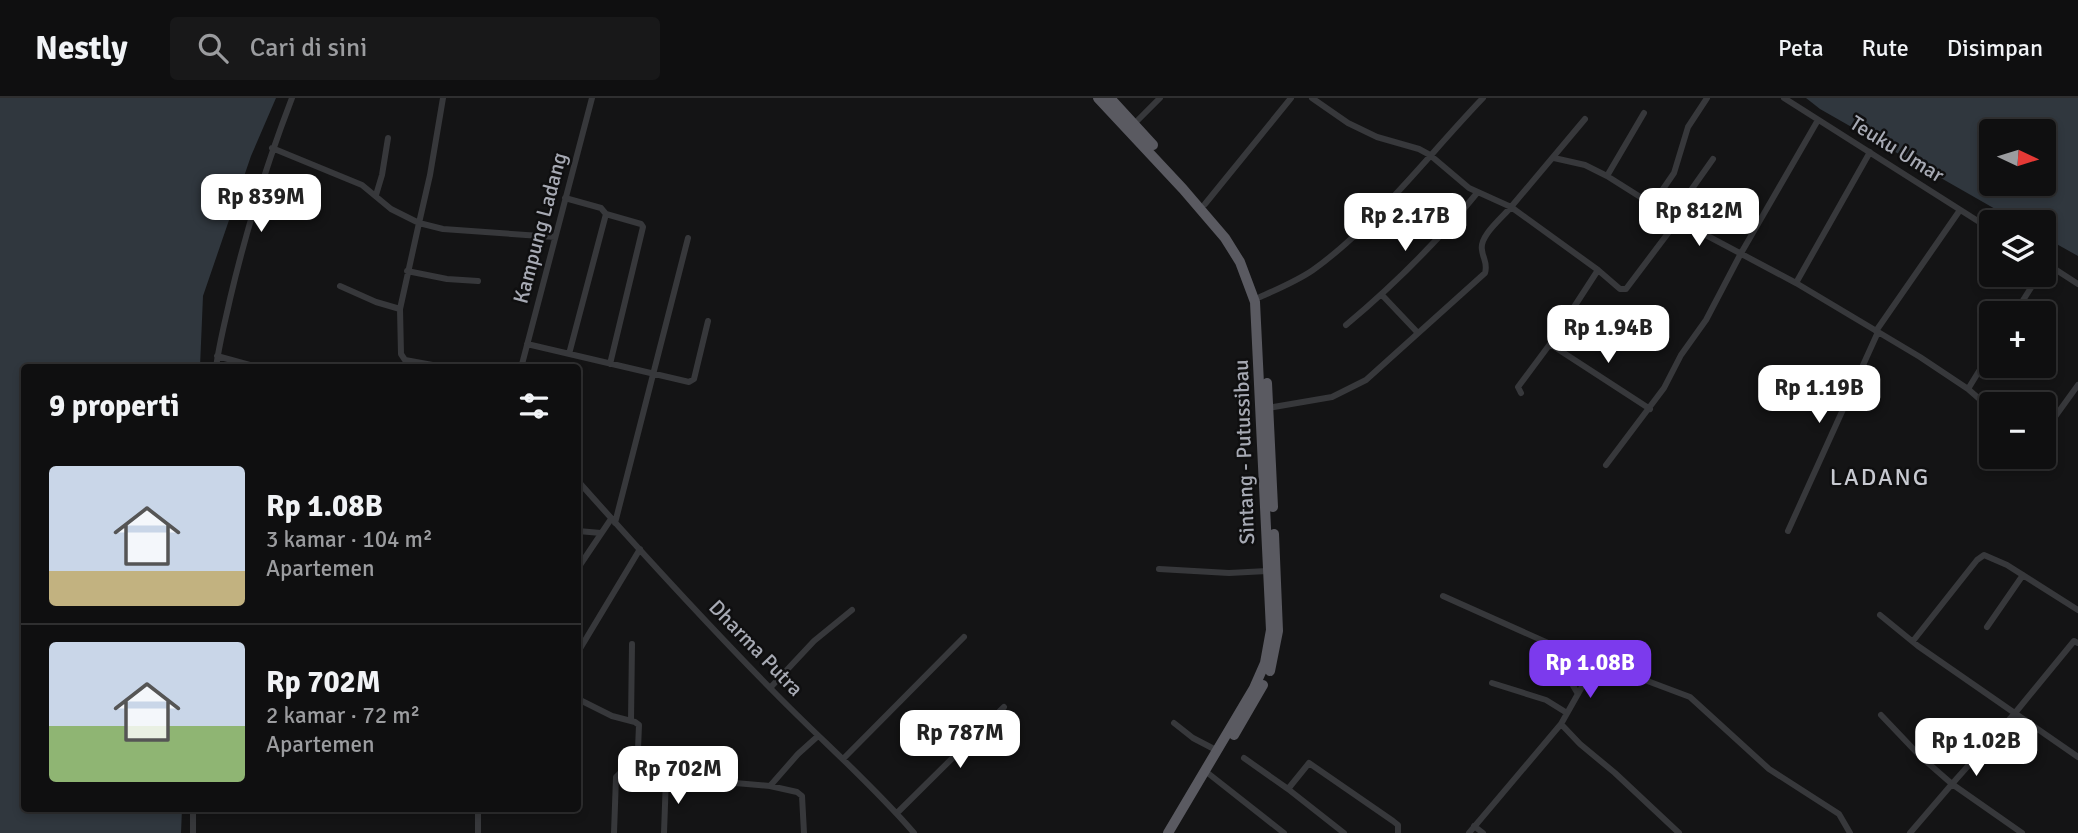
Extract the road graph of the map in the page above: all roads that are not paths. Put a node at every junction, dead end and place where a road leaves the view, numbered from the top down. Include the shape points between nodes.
1 (292, 98) edge
2 (443, 98) edge
3 (592, 98) edge
4 (1098, 98) edge
5 (1110, 98) edge
6 (1160, 98) edge
7 (1291, 98) edge
8 (1483, 98) edge
9 (1707, 98) edge
10 (1784, 98) edge
11 (1316, 99) edge
12 (1644, 113) dead end
13 (1585, 119) dead end
14 (1818, 120) junction
15 (1134, 124) junction
16 (388, 138) dead end
17 (272, 148) junction
18 (1870, 152) junction
19 (1430, 155) junction
20 (1554, 158) junction
21 (1713, 159) dead end
22 (1607, 176) junction
23 (1477, 192) junction
24 (376, 195) junction
25 (565, 198) junction
26 (1205, 204) junction
27 (1652, 205) junction
28 (1511, 207) junction
29 (1960, 210) junction
30 (606, 214) junction
31 (1675, 219) junction
32 (1979, 222) edge
33 (419, 223) junction
34 (555, 237) junction
35 (688, 238) dead end
36 (1740, 255) junction
37 (1598, 270) junction
38 (407, 271) junction
39 (2056, 271) edge
40 (478, 281) dead end
41 (1796, 283) junction
42 (2078, 284) edge
43 (340, 286) dead end
44 (1382, 295) junction
45 (1261, 297) junction
46 (400, 309) junction
47 (708, 321) dead end
48 (1346, 325) dead end
49 (1877, 331) junction
50 (1418, 333) junction
51 (527, 344) junction
52 (1550, 344) junction
53 (569, 354) junction
54 (217, 356) junction
55 (216, 364) edge
56 (246, 364) edge
57 (422, 364) edge
58 (522, 364) edge
59 (610, 364) junction
60 (1979, 371) edge
61 (652, 373) junction
62 (2078, 385) edge
63 (1968, 388) junction
64 (1521, 393) dead end
65 (1979, 398) edge
66 (1268, 408) junction
67 (1650, 409) junction
68 (2056, 415) edge
69 (1267, 456) junction
70 (1606, 466) dead end
71 (581, 484) edge
72 (613, 521) junction
73 (581, 531) edge
74 (1788, 531) dead end
75 (600, 533) junction
76 (640, 549) junction
77 (581, 563) edge
78 (1159, 569) dead end
79 (1267, 571) junction
80 (2022, 575) junction
81 (1443, 596) dead end
82 (852, 610) dead end
83 (2078, 610) edge
84 (1880, 615) dead end
85 (1987, 627) dead end
86 (964, 637) dead end
87 (2077, 640) edge
88 (1913, 641) junction
89 (632, 644) dead end
90 (581, 647) edge
91 (1557, 648) junction
92 (1596, 662) junction
93 (1492, 683) dead end
94 (770, 688) junction
95 (1578, 694) junction
96 (581, 700) edge
97 (1004, 707) dead end
98 (1567, 713) junction
99 (2015, 713) junction
100 (1881, 715) dead end
101 (631, 721) junction
102 (1174, 723) dead end
103 (1561, 724) junction
104 (818, 736) junction
105 (1216, 750) junction
106 (2078, 757) edge
107 (844, 758) junction
108 (1244, 758) dead end
109 (636, 774) junction
110 (1209, 774) junction
111 (666, 777) junction
112 (1952, 783) junction
113 (770, 786) junction
114 (1288, 789) junction
115 (193, 812) edge
116 (478, 812) edge
117 (897, 813) junction
118 (1474, 826) junction
119 (193, 833) edge
120 (478, 833) edge
121 (614, 833) edge
122 (663, 833) edge
123 (804, 833) edge
124 (914, 833) edge
125 (1168, 833) edge
126 (1174, 833) edge
127 (1284, 833) edge
128 (1344, 833) edge
129 (1398, 833) edge
130 (1469, 833) edge
131 (1483, 833) edge
132 (1679, 833) edge
133 (1850, 833) edge
134 (1910, 833) edge
135 (2022, 833) edge

1 - 17 street
2 - 33 street
3 - 25 street, Kampung Ladang
4 - 69 highway, Sintang - Putussibau via 1212,222 1246,276 1256,312
5 - 15 highway, Sintang - Putussibau
6 - 15 street
7 - 26 street
8 - 19 street
9 - 27 street via 1688,127 1674,173
10 - 14 street, Teuku Umar
11 - 19 street via 1348,124
12 - 22 street
13 - 20 street
14 - 18 street, Teuku Umar
14 - 36 street
15 - 26 highway, Sintang - Putussibau
16 - 24 street
17 - 24 street
17 - 54 street
18 - 29 street, Teuku Umar
18 - 41 street
19 - 23 street
19 - 45 street via 1337,250 1312,271
20 - 22 street
20 - 28 street
21 - 31 street
22 - 27 street
23 - 28 street
23 - 44 street via 1439,240
24 - 33 street via 391,209
25 - 30 street via 601,208
25 - 34 street, Kampung Ladang
26 - 45 highway, Sintang - Putussibau via 1238,247
27 - 31 street
28 - 37 street
28 - 50 street via 1482,243 1485,272
29 - 32 street, Teuku Umar
29 - 49 street
30 - 53 street
30 - 59 street via 641,224 644,229
31 - 36 street
31 - 37 street via 1626,289
33 - 34 street via 443,229
33 - 38 street
34 - 51 street, Kampung Ladang
35 - 61 street
36 - 41 street
36 - 67 street
37 - 52 street
38 - 40 street
38 - 46 street
39 - 42 street
41 - 49 street
43 - 46 street
44 - 48 street
44 - 50 street
45 - 66 highway, Sintang - Putussibau
46 - 57 street via 403,358
47 - 61 street via 694,379 688,382
49 - 63 street
49 - 74 street
50 - 66 street via 1349,390
51 - 53 street
51 - 58 street, Kampung Ladang
52 - 64 street via 1518,387
52 - 67 street
53 - 59 street
54 - 55 street
54 - 56 street
59 - 61 street
60 - 63 street
61 - 72 street
62 - 68 street
63 - 65 street
66 - 69 highway, Sintang - Putussibau
67 - 70 street
69 - 79 highway, Sintang - Putussibau
69 - 110 highway, Sintang - Putussibau via 1278,612 1276,646 1265,682
71 - 72 street, Dharma Putra
72 - 75 street
72 - 76 street, Dharma Putra
73 - 75 street
75 - 77 street
76 - 90 street
76 - 94 street, Dharma Putra
78 - 79 street
79 - 105 highway, Sintang - Putussibau via 1271,631 1265,663
80 - 83 street
80 - 85 street
80 - 88 street via 1981,556
81 - 91 street
82 - 94 street via 814,641
84 - 88 street
86 - 107 street
87 - 99 street
88 - 99 street
89 - 101 street
91 - 92 street
91 - 95 street
92 - 95 street
92 - 133 street via 1690,697 1769,769 1839,814
93 - 98 street via 1546,700
94 - 104 street, Dharma Putra
95 - 98 street
96 - 101 street
97 - 117 street
98 - 103 street
99 - 106 street
99 - 112 street
100 - 112 street
101 - 109 street via 638,723 640,730
102 - 105 street
103 - 118 street
103 - 132 street
104 - 107 street, Dharma Putra
104 - 113 street
105 - 125 highway, Sintang - Putussibau
107 - 117 street, Dharma Putra
108 - 114 street
109 - 111 street
109 - 121 street via 616,777
110 - 126 highway, Sintang - Putussibau
110 - 127 street
111 - 113 street
111 - 122 street
112 - 134 street
112 - 135 street
113 - 123 street via 802,796
114 - 128 street
114 - 129 street via 1305,767 1313,764 1394,821
115 - 119 street
116 - 120 street
117 - 124 street, Dharma Putra
118 - 130 street
118 - 131 street

